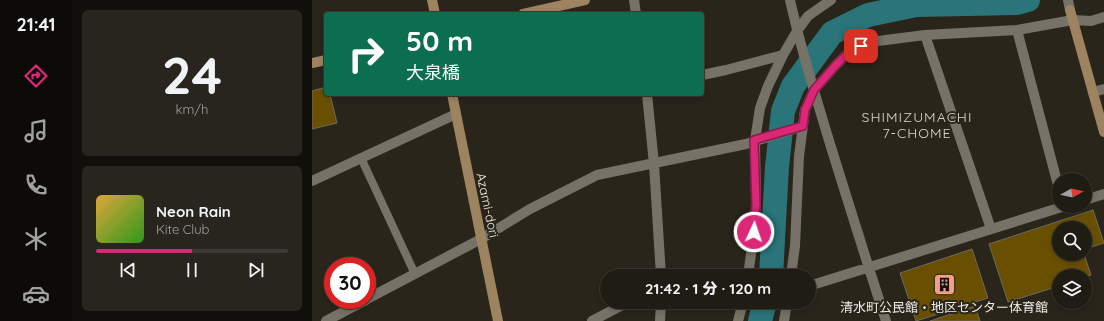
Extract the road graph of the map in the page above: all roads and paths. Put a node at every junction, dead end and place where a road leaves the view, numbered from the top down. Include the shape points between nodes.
1 (432, 0) edge
2 (581, 0) edge
3 (634, 0) edge
4 (790, 0) edge
5 (831, 0) edge
6 (1069, 5) edge
7 (435, 12) edge
8 (531, 12) edge
9 (636, 12) edge
10 (1104, 17) edge
11 (1073, 20) junction
12 (1017, 30) junction
13 (797, 31) junction
14 (925, 34) junction
15 (783, 55) junction
16 (324, 60) edge
17 (312, 63) edge
18 (704, 75) edge
19 (1104, 89) edge
20 (814, 90) junction
21 (1093, 92) junction
22 (452, 96) edge
23 (647, 96) edge
24 (456, 114) junction
25 (800, 126) junction
26 (1104, 132) edge
27 (754, 140) junction
28 (361, 158) junction
29 (654, 164) junction
30 (1055, 173) edge
31 (312, 181) edge
32 (1104, 194) edge
33 (1092, 198) edge
34 (1052, 210) edge
35 (991, 229) junction
36 (481, 239) junction
37 (868, 268) junction
38 (661, 269) edge
39 (749, 269) edge
40 (792, 269) edge
41 (415, 274) junction
42 (816, 284) edge
43 (376, 295) edge
44 (349, 309) edge
45 (615, 309) edge
46 (661, 309) edge
47 (741, 309) edge
48 (786, 309) edge
49 (326, 321) edge
50 (498, 321) edge
51 (592, 321) edge
52 (660, 321) edge
53 (738, 321) edge
54 (784, 321) edge
55 (886, 321) edge

1 - 7 street
2 - 8 street
3 - 9 street
4 - 13 street
5 - 13 street via 808,16
6 - 11 street
10 - 11 street via 1091,21
11 - 12 street
11 - 21 street
12 - 14 street
12 - 30 street
13 - 15 street
13 - 20 street
14 - 20 street via 870,42 851,50
14 - 35 street
15 - 18 street
15 - 27 street via 760,108
16 - 17 street
19 - 21 street
20 - 25 street
20 - 37 street
21 - 26 street
22 - 24 street, Azami-dori
23 - 29 street
24 - 28 street
24 - 36 street, Azami-dori
25 - 27 street
25 - 40 street
27 - 29 street via 746,144
27 - 39 street via 755,211
28 - 31 street
28 - 41 lane
29 - 36 street via 597,175 530,209
29 - 38 street
32 - 33 street
34 - 35 street
35 - 37 street
36 - 41 street
36 - 50 street, Azami-dori
37 - 42 street
37 - 55 street
41 - 43 street
44 - 49 street
45 - 51 street
46 - 52 street
47 - 53 street
48 - 54 street

